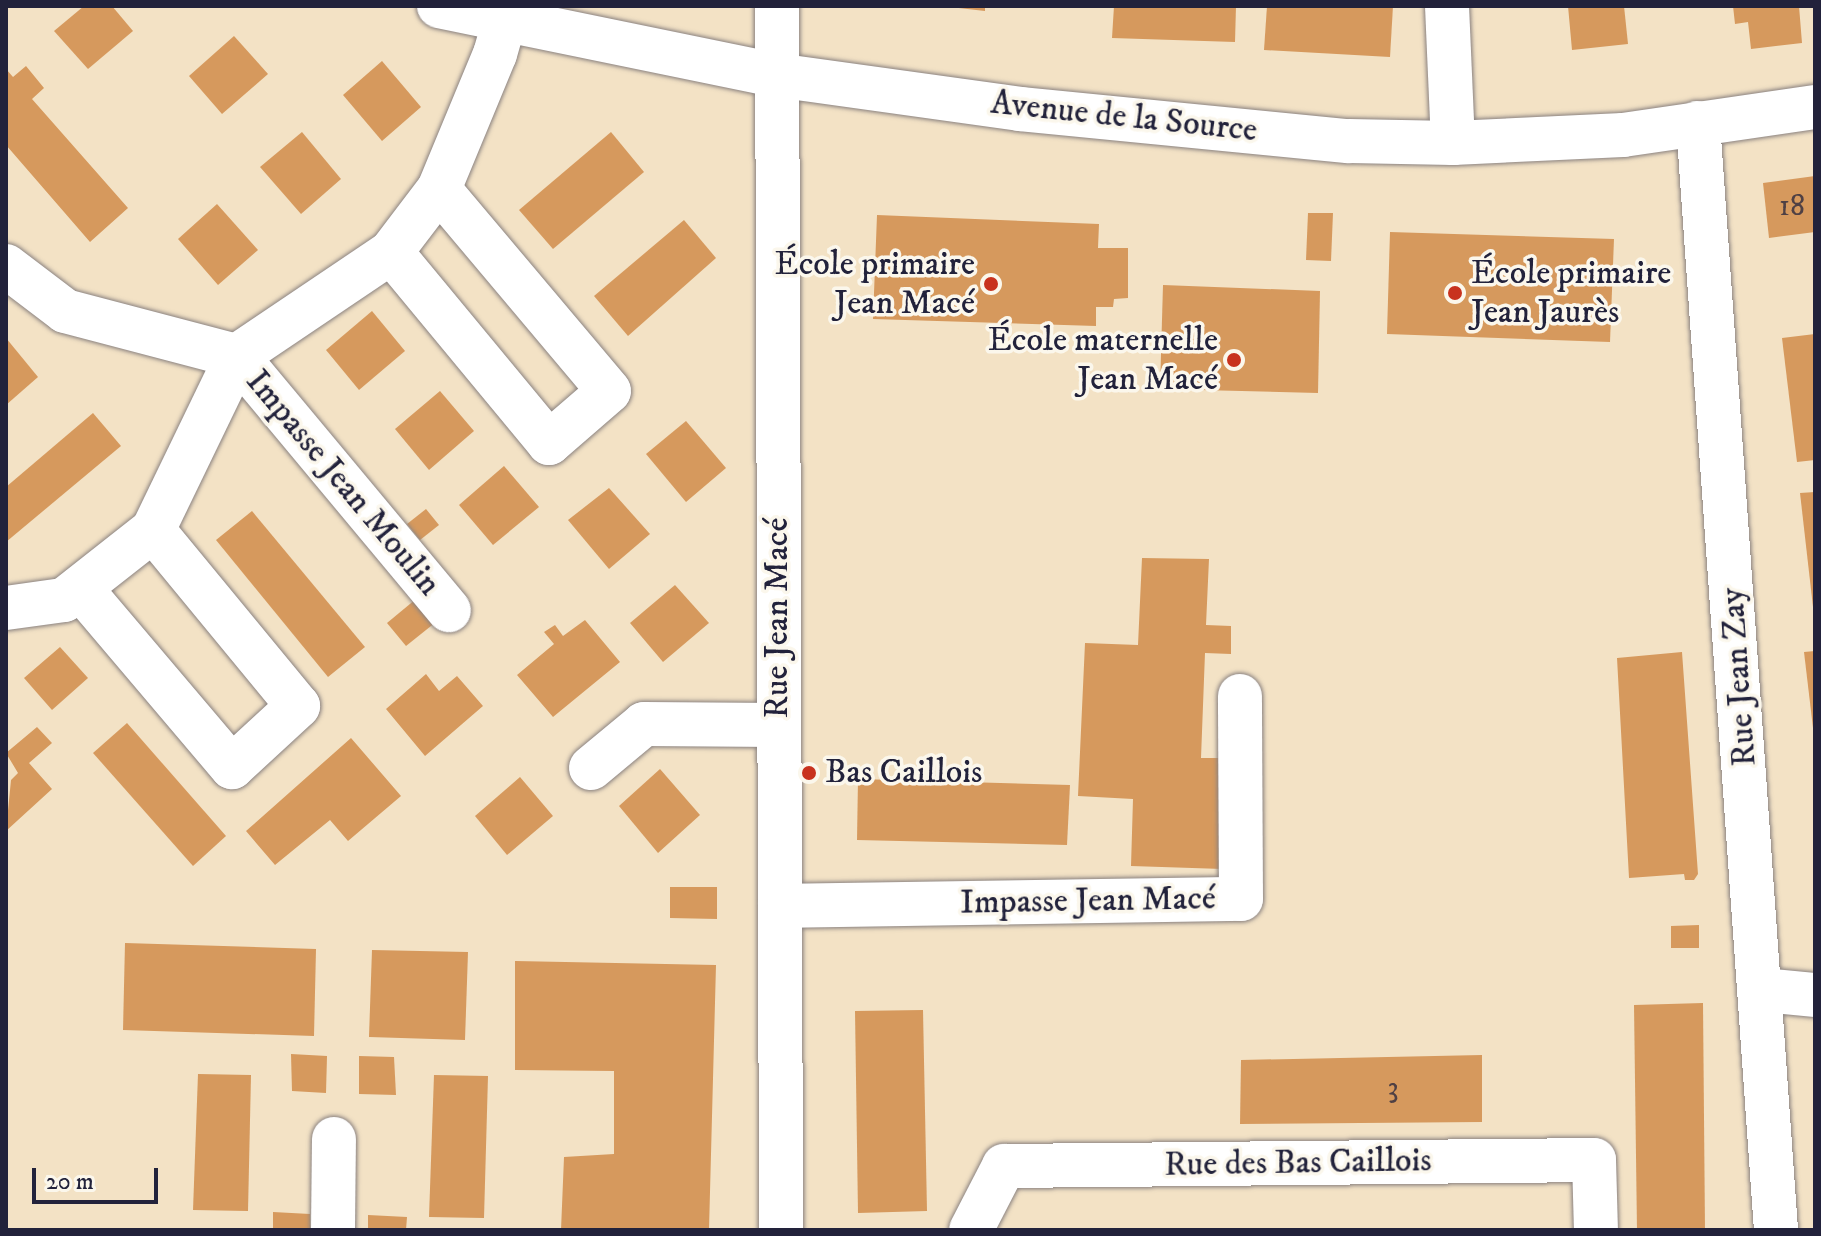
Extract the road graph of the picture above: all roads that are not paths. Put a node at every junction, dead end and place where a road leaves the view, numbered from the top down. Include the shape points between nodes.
1 (439, 6) edge
2 (777, 6) edge
3 (1447, 6) edge
4 (504, 22) junction
5 (776, 75) junction
6 (1815, 107) edge
7 (1698, 123) junction
8 (1453, 143) junction
9 (439, 189) junction
10 (391, 252) junction
11 (6, 266) edge
12 (237, 356) junction
13 (153, 530) junction
14 (80, 588) junction
15 (6, 608) edge
16 (449, 610) dead end
17 (1240, 696) dead end
18 (778, 725) junction
19 (591, 768) dead end
20 (780, 906) junction
21 (1763, 990) junction
22 (1815, 995) edge
23 (334, 1139) dead end
24 (333, 1230) edge
25 (781, 1230) edge
26 (971, 1230) edge
27 (1596, 1230) edge
28 (1776, 1230) edge

1 - 4 street, Avenue de la Source
2 - 5 street, Rue Jean Macé
3 - 8 street
4 - 5 street, Avenue de la Source
4 - 9 street
5 - 8 street, Avenue de la Source via 1035,110 1349,141
5 - 18 street, Rue Jean Macé
6 - 7 street, Avenue de la Source
7 - 8 street, Avenue de la Source via 1623,135
7 - 21 street, Rue Jean Zay
9 - 10 street
9 - 10 street via 609,391 549,443
10 - 12 street
11 - 12 street via 65,311
12 - 13 street
12 - 16 street, Impasse Jean Moulin
13 - 14 street
13 - 14 street via 298,706 232,767
14 - 15 street via 64,600
17 - 20 street, Impasse Jean Macé via 1241,899
18 - 19 street via 644,724
18 - 20 street, Rue Jean Macé
20 - 25 street, Rue Jean Macé
21 - 22 street
21 - 28 street, Rue Jean Zay
23 - 24 street
26 - 27 street, Rue des Bas Caillois via 1004,1166 1594,1160

